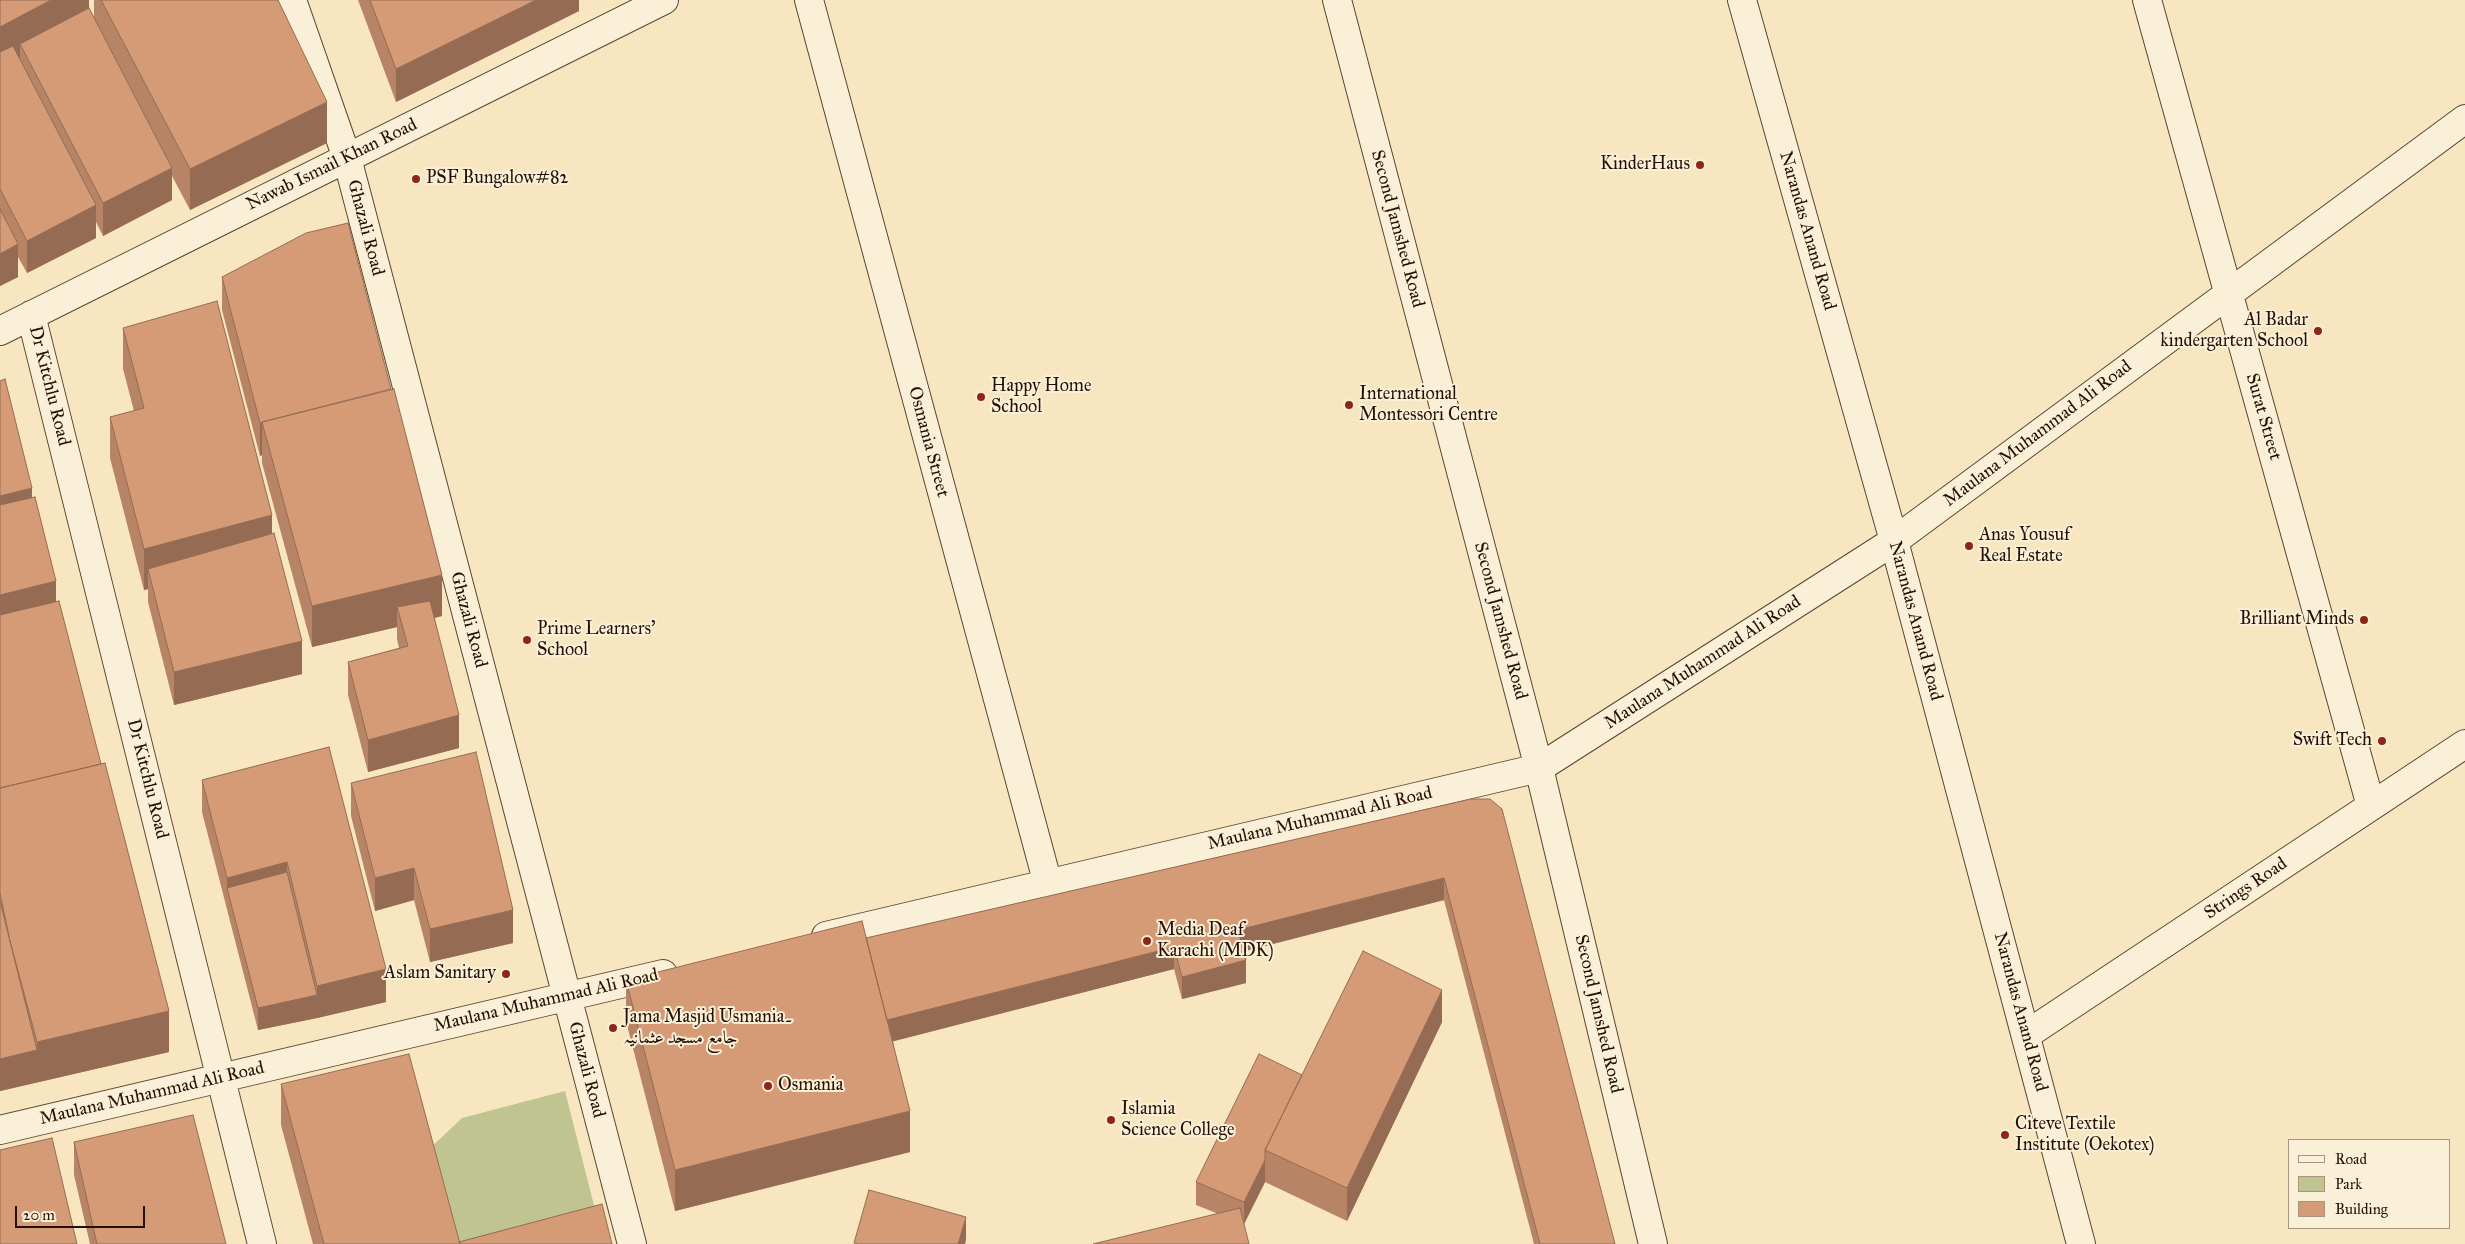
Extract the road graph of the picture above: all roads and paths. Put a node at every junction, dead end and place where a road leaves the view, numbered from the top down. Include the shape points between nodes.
1 (292, 0) edge
2 (664, 0) edge
3 (809, 0) edge
4 (1337, 0) edge
5 (1742, 0) edge
6 (2147, 0) edge
7 (2465, 119) edge
8 (347, 158) junction
9 (2228, 292) junction
10 (32, 315) junction
11 (0, 330) edge
12 (1894, 541) junction
13 (2465, 744) edge
14 (1539, 768) junction
15 (2371, 806) junction
16 (1048, 884) junction
17 (797, 942) edge
18 (691, 967) edge
19 (566, 996) junction
20 (2026, 1035) junction
21 (221, 1078) junction
22 (0, 1130) edge
23 (262, 1244) edge
24 (632, 1244) edge
25 (1653, 1244) edge
26 (2081, 1244) edge

1 - 8 street, Ghazali Road
2 - 8 street, Nawab Ismail Khan Road
3 - 16 street, Osmania Street
4 - 14 street, Second Jamshed Road
5 - 12 street, Narandas Anand Road
6 - 9 street, Surat Street
7 - 9 street, Maulana Muhammad Ali Road
8 - 10 street, Nawab Ismail Khan Road
8 - 19 street, Ghazali Road
9 - 12 street, Maulana Muhammad Ali Road
9 - 15 street, Surat Street
10 - 11 street, Nawab Ismail Khan Road
10 - 21 street, Dr Kitchlu Road
12 - 14 street, Maulana Muhammad Ali Road
12 - 20 street, Narandas Anand Road
13 - 15 street, Strings Road
14 - 16 street, Maulana Muhammad Ali Road
14 - 25 street, Second Jamshed Road
15 - 20 street, Strings Road
16 - 17 street, Maulana Muhammad Ali Road
18 - 19 street, Maulana Muhammad Ali Road
19 - 21 street, Maulana Muhammad Ali Road
19 - 24 street, Ghazali Road
20 - 26 street, Narandas Anand Road
21 - 22 street, Maulana Muhammad Ali Road
21 - 23 street, Dr Kitchlu Road

